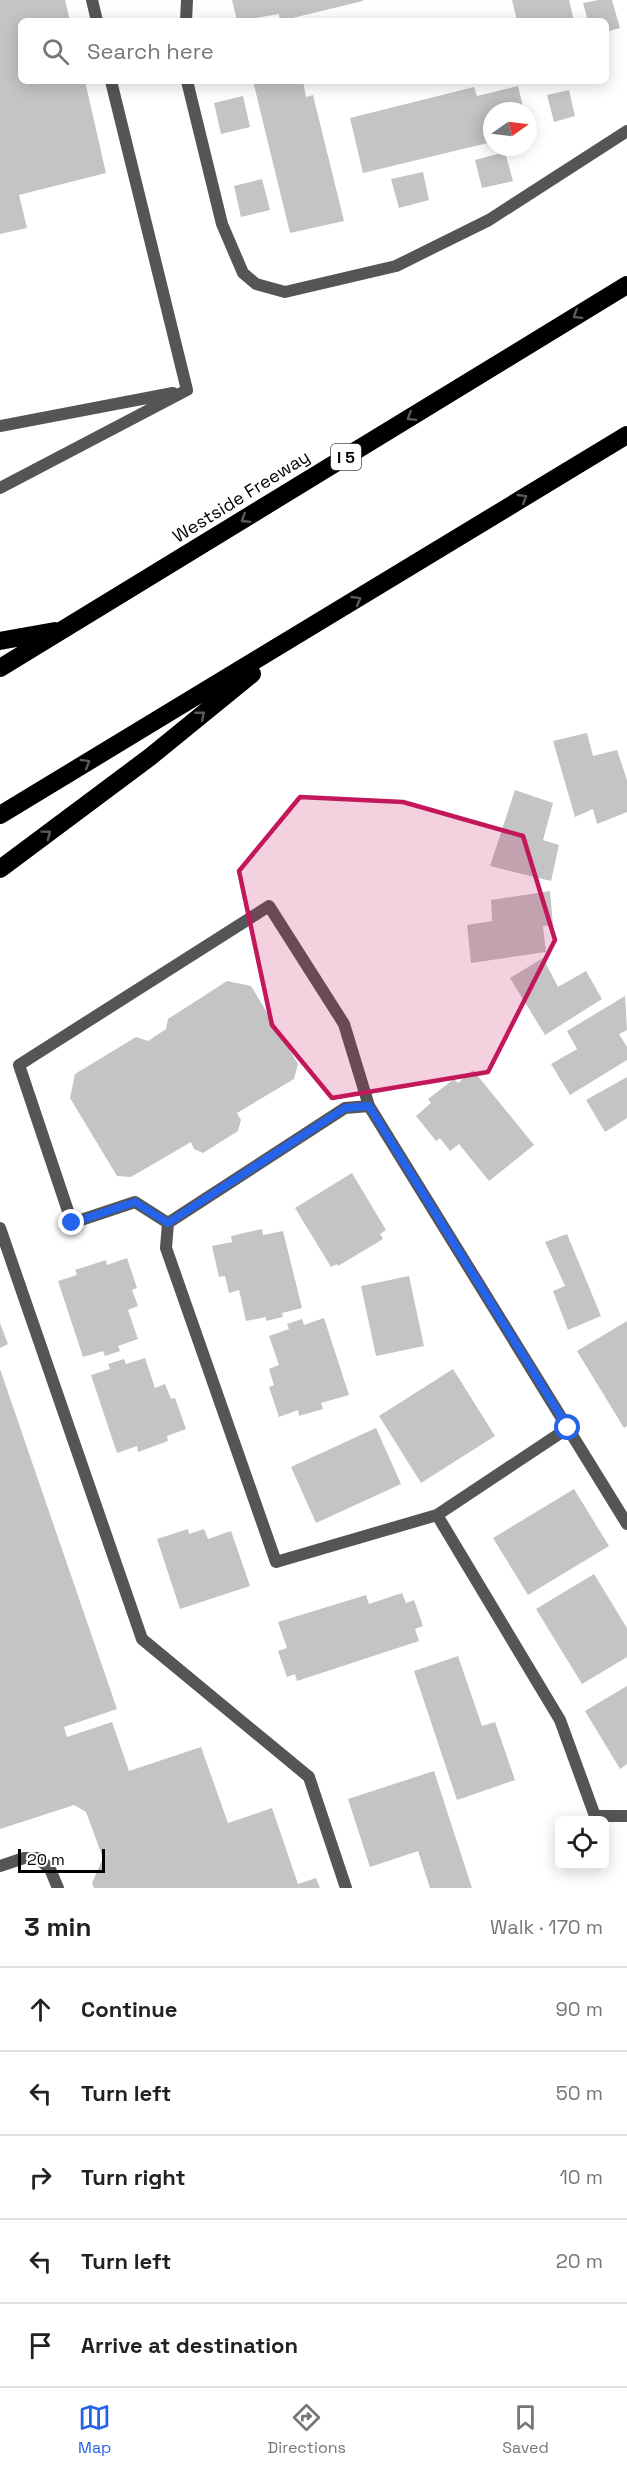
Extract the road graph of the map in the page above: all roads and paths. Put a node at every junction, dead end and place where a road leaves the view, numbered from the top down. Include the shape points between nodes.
1 (92, 0) edge
2 (187, 0) edge
3 (96, 18) edge
4 (186, 18) edge
5 (112, 84) edge
6 (188, 84) edge
7 (627, 131) edge
8 (627, 285) edge
9 (187, 390) junction
10 (0, 426) edge
11 (627, 435) edge
12 (0, 488) edge
13 (65, 629) junction
14 (307, 630) junction
15 (0, 641) edge
16 (0, 668) edge
17 (0, 815) edge
18 (0, 869) edge
19 (369, 1106) junction
20 (168, 1223) junction
21 (0, 1228) edge
22 (568, 1428) junction
23 (438, 1515) junction
24 (627, 1524) edge
25 (627, 1816) edge
26 (0, 1866) edge
27 (58, 1888) edge
28 (346, 1888) edge

1 - 3 street
2 - 4 street
5 - 9 street
6 - 7 street via 222,224 243,273 256,284 285,292 396,266 489,220
8 -> 13 highway, Westside Freeway / I 5
9 - 10 street
9 - 12 street
14 -> 11 highway
13 - 15 highway
13 - 16 highway, Westside Freeway / I 5
17 -> 14 highway
18 -> 14 highway via 150,757
19 - 20 street via 345,1108
19 - 20 street via 344,1024 269,906 18,1065 72,1223 135,1202
19 - 22 street
20 - 23 street via 166,1248 276,1562
21 - 28 street via 142,1639 309,1777
22 - 23 street
22 - 24 street
23 - 25 street via 560,1720 595,1816
26 - 27 street via 38,1858 50,1869

